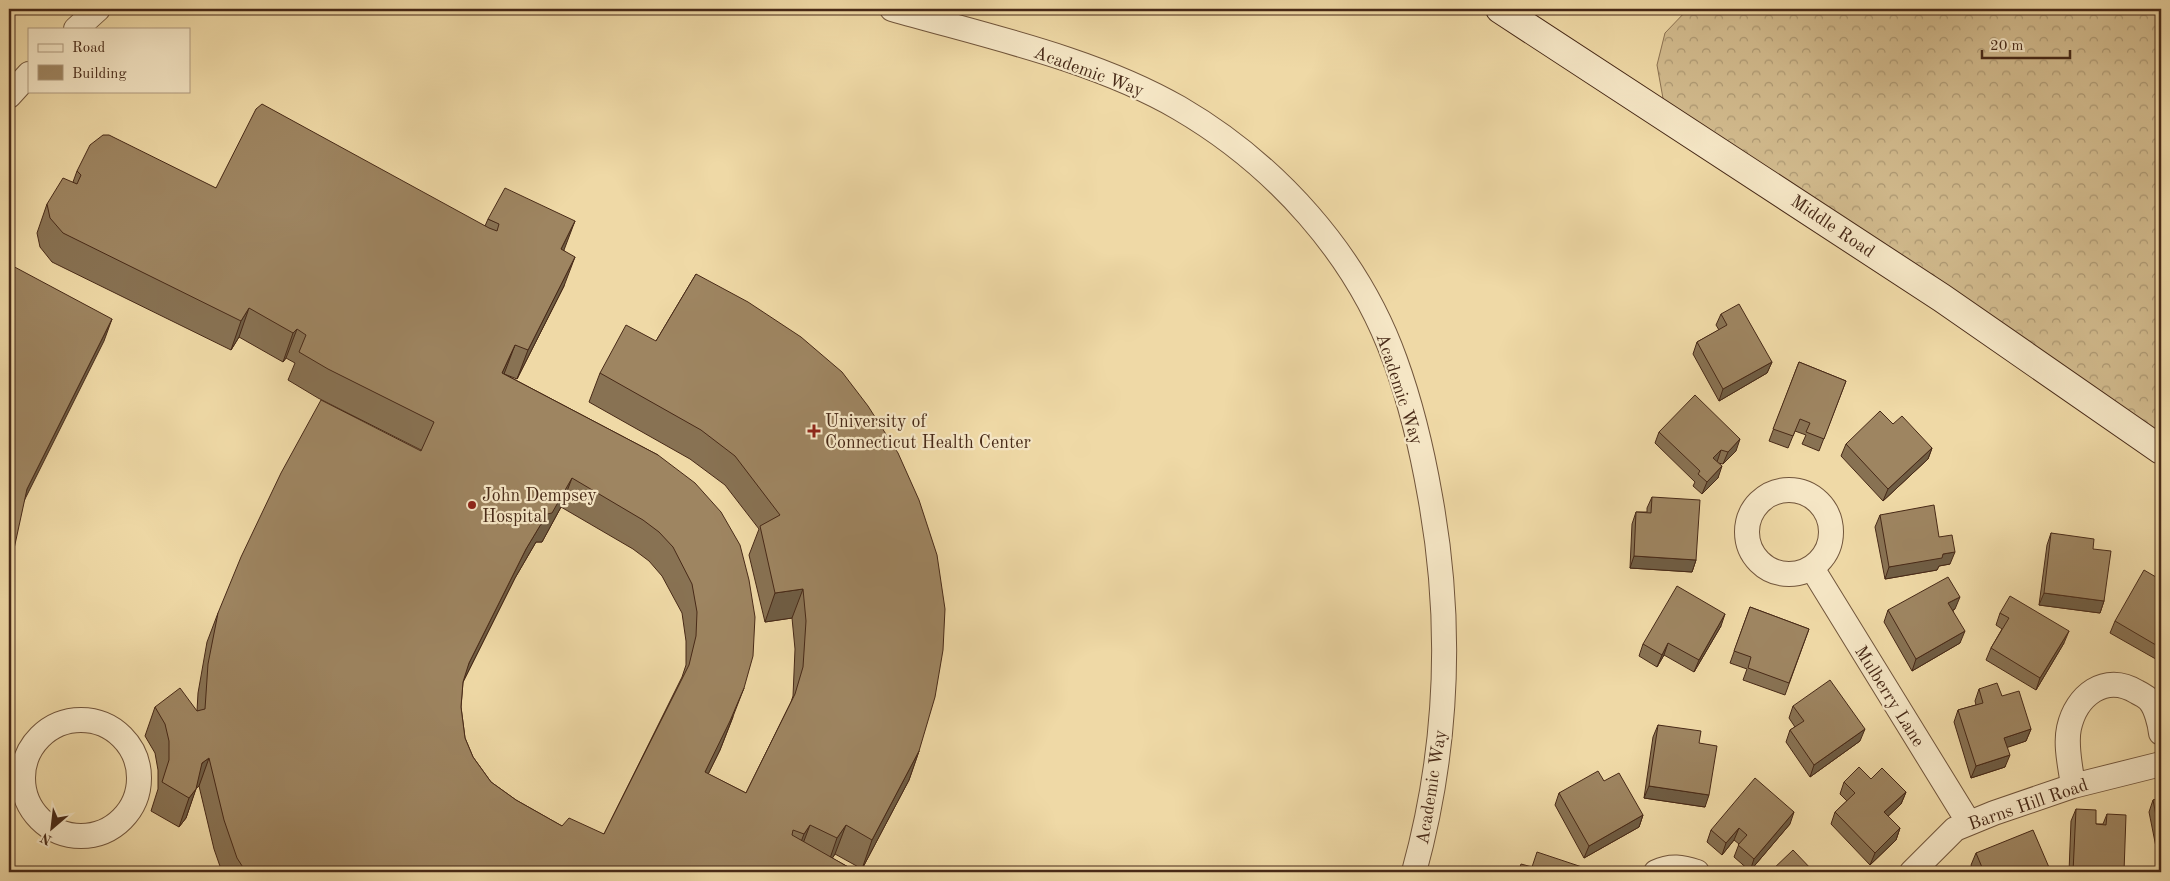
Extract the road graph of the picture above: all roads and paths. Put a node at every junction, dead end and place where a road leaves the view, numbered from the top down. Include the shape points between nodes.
1 (98, 9) edge
2 (892, 9) edge
3 (1500, 9) edge
4 (77, 28) edge
5 (28, 75) edge
6 (9, 96) edge
7 (2161, 450) edge
8 (1812, 568) dead end
9 (2161, 734) edge
10 (2161, 764) edge
11 (16, 783) edge
12 (2073, 786) junction
13 (1969, 823) junction
14 (1414, 872) edge
15 (1656, 872) edge
16 (1697, 872) edge
17 (1912, 872) edge

1 - 4 street
2 - 14 street, Academic Way via 1079,64 1123,80 1180,109 1246,154 1280,184 1352,274 1386,338 1411,409 1427,480 1440,568 1446,637 1442,714 1432,797
3 - 7 street, Middle Road via 1942,298
5 - 6 street
8 - 13 street, Mulberry Lane
9 - 12 street via 2150,701 2130,688 2114,684 2098,686 2076,707 2068,730
10 - 12 street, Barns Hill Road
11 - 11 street via 46,824 63,833 83,836 102,832 123,818 136,798 140,779 137,759 120,734 104,724 74,720 56,725 33,744
12 - 13 street, Barns Hill Road
13 - 17 street, Barns Hill Road via 1955,829
15 - 16 street via 1667,867 1681,867

